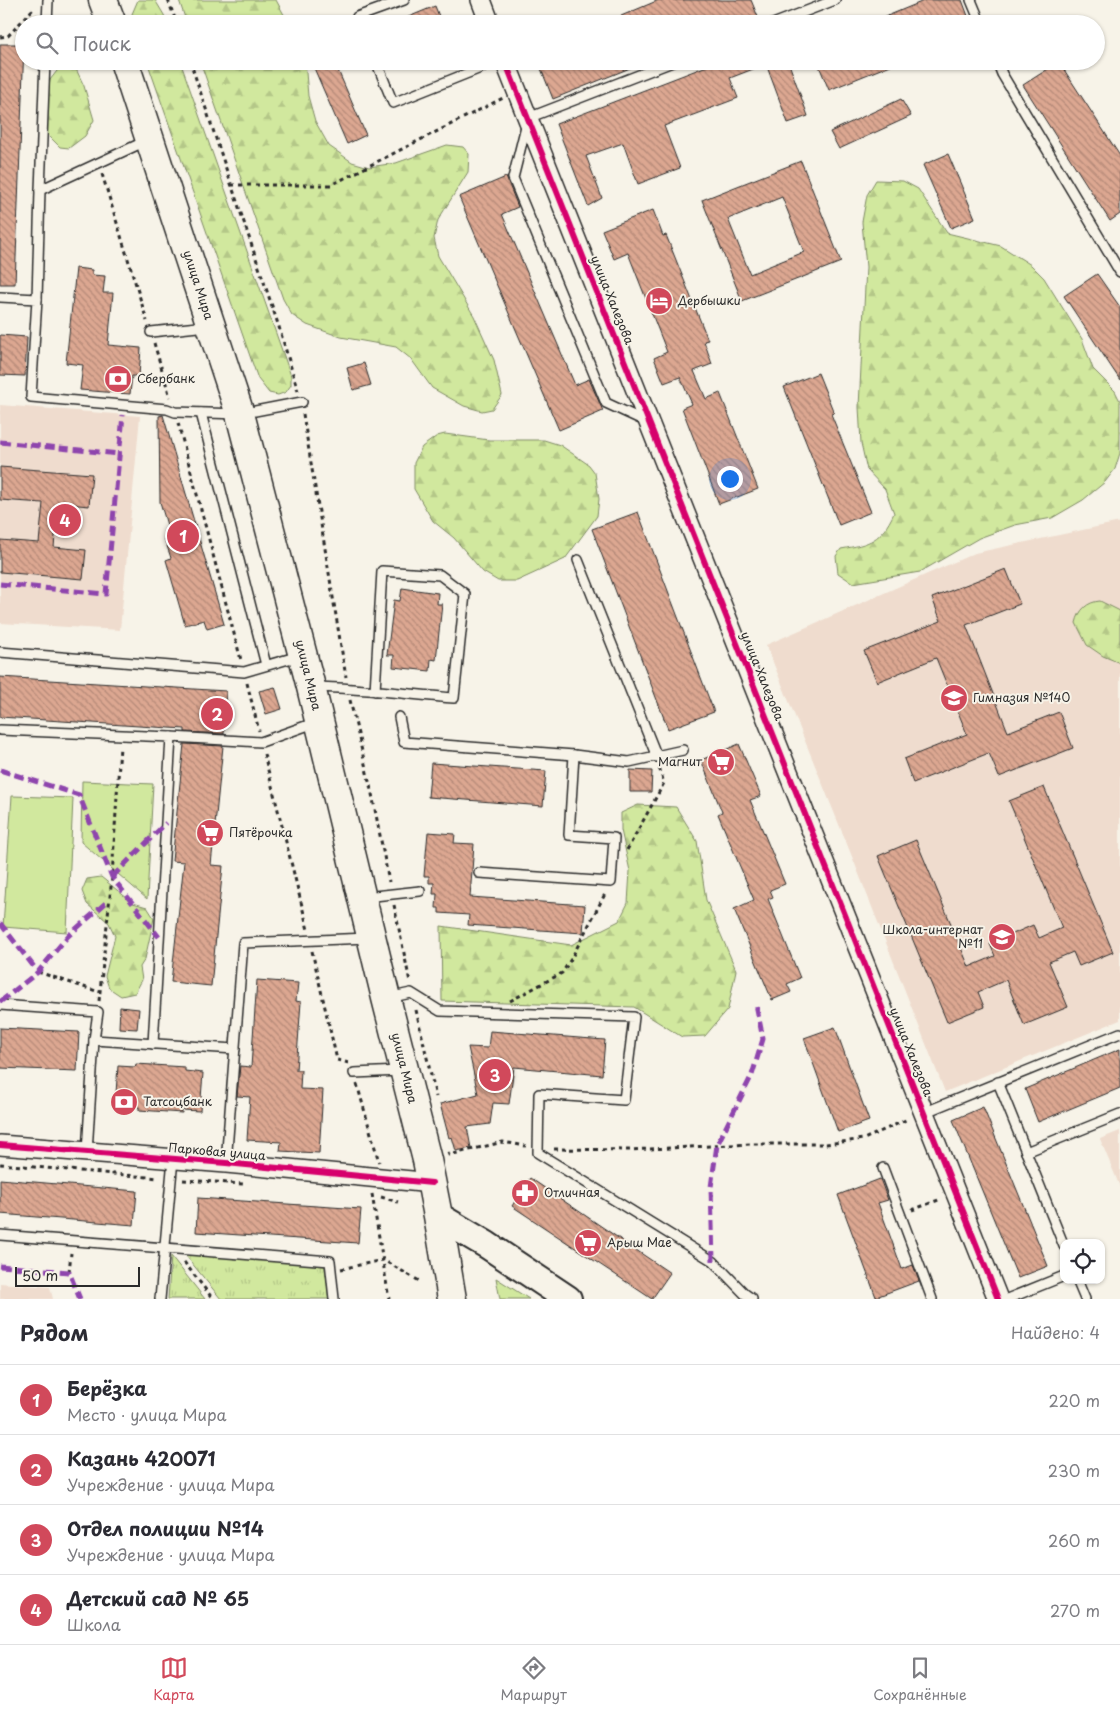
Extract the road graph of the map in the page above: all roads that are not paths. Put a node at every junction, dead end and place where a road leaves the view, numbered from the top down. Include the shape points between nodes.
1 (48, 0) edge
2 (104, 0) edge
3 (404, 0) edge
4 (481, 0) edge
5 (835, 0) edge
6 (971, 0) edge
7 (47, 15) edge
8 (109, 15) edge
9 (363, 15) edge
10 (487, 15) edge
11 (796, 15) edge
12 (977, 15) edge
13 (45, 70) edge
14 (127, 70) edge
15 (380, 70) edge
16 (476, 70) edge
17 (509, 70) edge
18 (652, 70) edge
19 (1000, 70) edge
20 (528, 118) junction
21 (150, 138) junction
22 (40, 190) junction
23 (1120, 272) edge
24 (0, 297) edge
25 (38, 299) junction
26 (212, 325) junction
27 (151, 332) dead end
28 (302, 402) road end
29 (202, 413) junction
30 (240, 414) junction
31 (649, 423) junction
32 (578, 560) dead end
33 (0, 652) edge
34 (303, 655) junction
35 (266, 666) junction
36 (311, 687) junction
37 (375, 691) junction
38 (399, 717) dead end
39 (320, 721) junction
40 (0, 730) edge
41 (171, 737) junction
42 (683, 750) dead end
43 (574, 755) junction
44 (656, 757) junction
45 (479, 873) dead end
46 (420, 891) dead end
47 (362, 898) junction
48 (372, 938) junction
49 (386, 998) junction
50 (0, 1005) edge
51 (1120, 1033) edge
52 (94, 1040) junction
53 (153, 1044) junction
54 (235, 1049) junction
55 (404, 1071) junction
56 (354, 1073) dead end
57 (998, 1082) junction
58 (923, 1113) junction
59 (1120, 1114) edge
60 (0, 1145) edge
61 (88, 1152) junction
62 (1026, 1152) junction
63 (173, 1159) junction
64 (226, 1164) junction
65 (883, 1168) dead end
66 (432, 1183) junction
67 (438, 1216) junction
68 (0, 1234) edge
69 (1061, 1239) edge
70 (164, 1248) junction
71 (1060, 1278) edge
72 (1079, 1284) edge
73 (160, 1299) edge
74 (334, 1299) edge
75 (452, 1299) edge
76 (568, 1299) edge
77 (752, 1299) edge
78 (932, 1299) edge
79 (998, 1299) edge
80 (1007, 1299) edge
81 (1085, 1299) edge

1 - 7 lane
2 - 8 main road
3 - 9 lane
4 - 10 street
5 - 11 lane
6 - 12 lane
13 - 22 lane
14 - 21 main road, улица Мира
15 - 16 lane via 393,103
17 - 20 street, улица Халезова
18 - 20 lane
19 - 23 lane
20 - 31 street, улица Халезова
20 - 31 lane via 513,178 606,403
21 - 22 lane
21 - 26 main road, улица Мира
22 - 25 lane
24 - 25 lane
25 - 29 lane via 31,397 123,410 167,409
26 - 27 lane
26 - 30 main road, улица Мира
28 - 30 lane
29 - 30 lane
29 - 35 lane
30 - 34 main road, улица Мира
31 - 58 street, улица Халезова
32 - 44 lane
33 - 35 lane via 244,672
34 - 35 lane
34 - 36 main road, улица Мира
36 - 37 lane
36 - 39 main road, улица Мира
37 - 37 lane via 382,571 440,575 465,594 454,698
38 - 43 lane via 404,742
39 - 41 lane via 261,742
39 - 47 main road, улица Мира
40 - 41 lane
41 - 53 lane
42 - 44 lane
43 - 44 lane via 629,762
43 - 45 lane via 569,835 614,838 611,882
46 - 47 lane
47 - 48 main road, улица Мира
48 - 49 main road, улица Мира
48 - 54 lane via 243,943
49 - 55 main road, улица Мира
49 - 77 lane via 413,994 440,1011 634,1017 624,1100 539,1094 538,1153 713,1261
50 - 52 lane via 98,1012
51 - 57 lane
52 - 53 lane
52 - 61 lane
53 - 54 lane
54 - 64 lane
55 - 56 lane
55 - 66 main road, улица Мира
57 - 58 lane
57 - 62 lane
58 - 79 street, улица Халезова
59 - 62 lane
60 - 61 street, Парковая улица
61 - 63 street, Парковая улица
62 - 69 lane
63 - 64 street, Парковая улица
63 - 70 lane
64 - 66 street, Парковая улица
65 - 78 lane
66 - 67 main road, улица Мира
67 - 75 main road, улица Мира
67 - 76 street
68 - 70 lane
70 - 73 lane
70 - 74 lane via 330,1261
71 - 80 lane
72 - 81 lane

